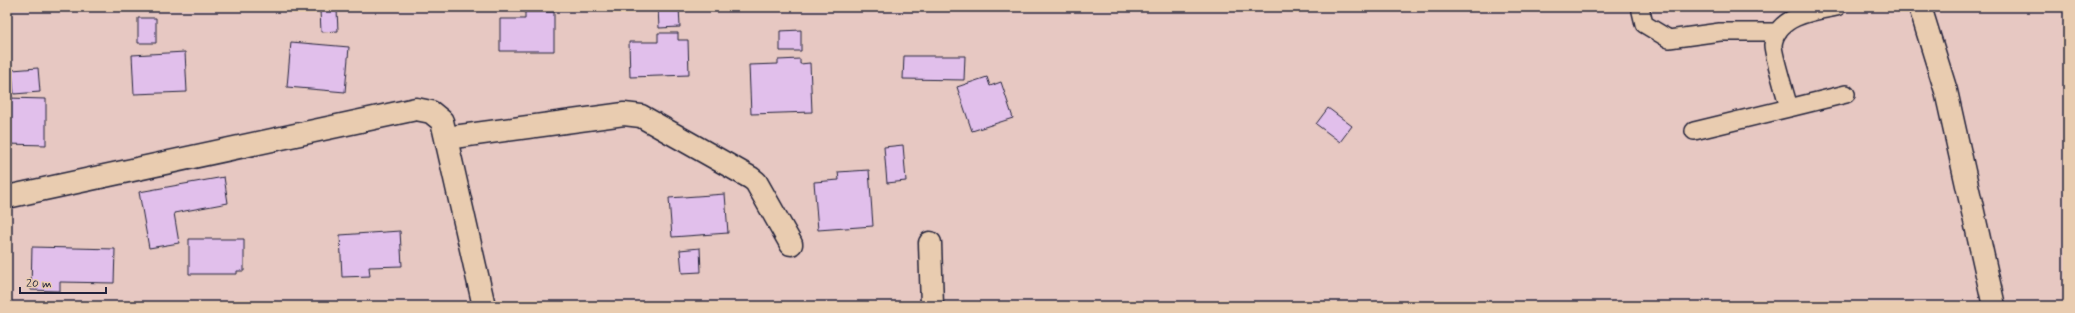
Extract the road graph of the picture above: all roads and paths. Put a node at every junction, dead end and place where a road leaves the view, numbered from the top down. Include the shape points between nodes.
1 (1640, 7) edge
2 (1837, 7) edge
3 (1920, 7) edge
4 (1778, 32) junction
5 (1846, 94) dead end
6 (1790, 108) junction
7 (1694, 130) dead end
8 (446, 138) junction
9 (7, 197) edge
10 (930, 243) dead end
11 (791, 244) dead end
12 (484, 306) edge
13 (932, 306) edge
14 (1994, 306) edge

1 - 4 lane via 1644,24 1669,39 1720,32
2 - 4 lane via 1793,18
3 - 14 street via 1946,91
4 - 6 lane via 1773,46
5 - 6 lane
6 - 7 lane
8 - 9 street via 442,121 430,112 416,109
8 - 11 street via 624,114 641,116 756,182
8 - 12 street
10 - 13 street

